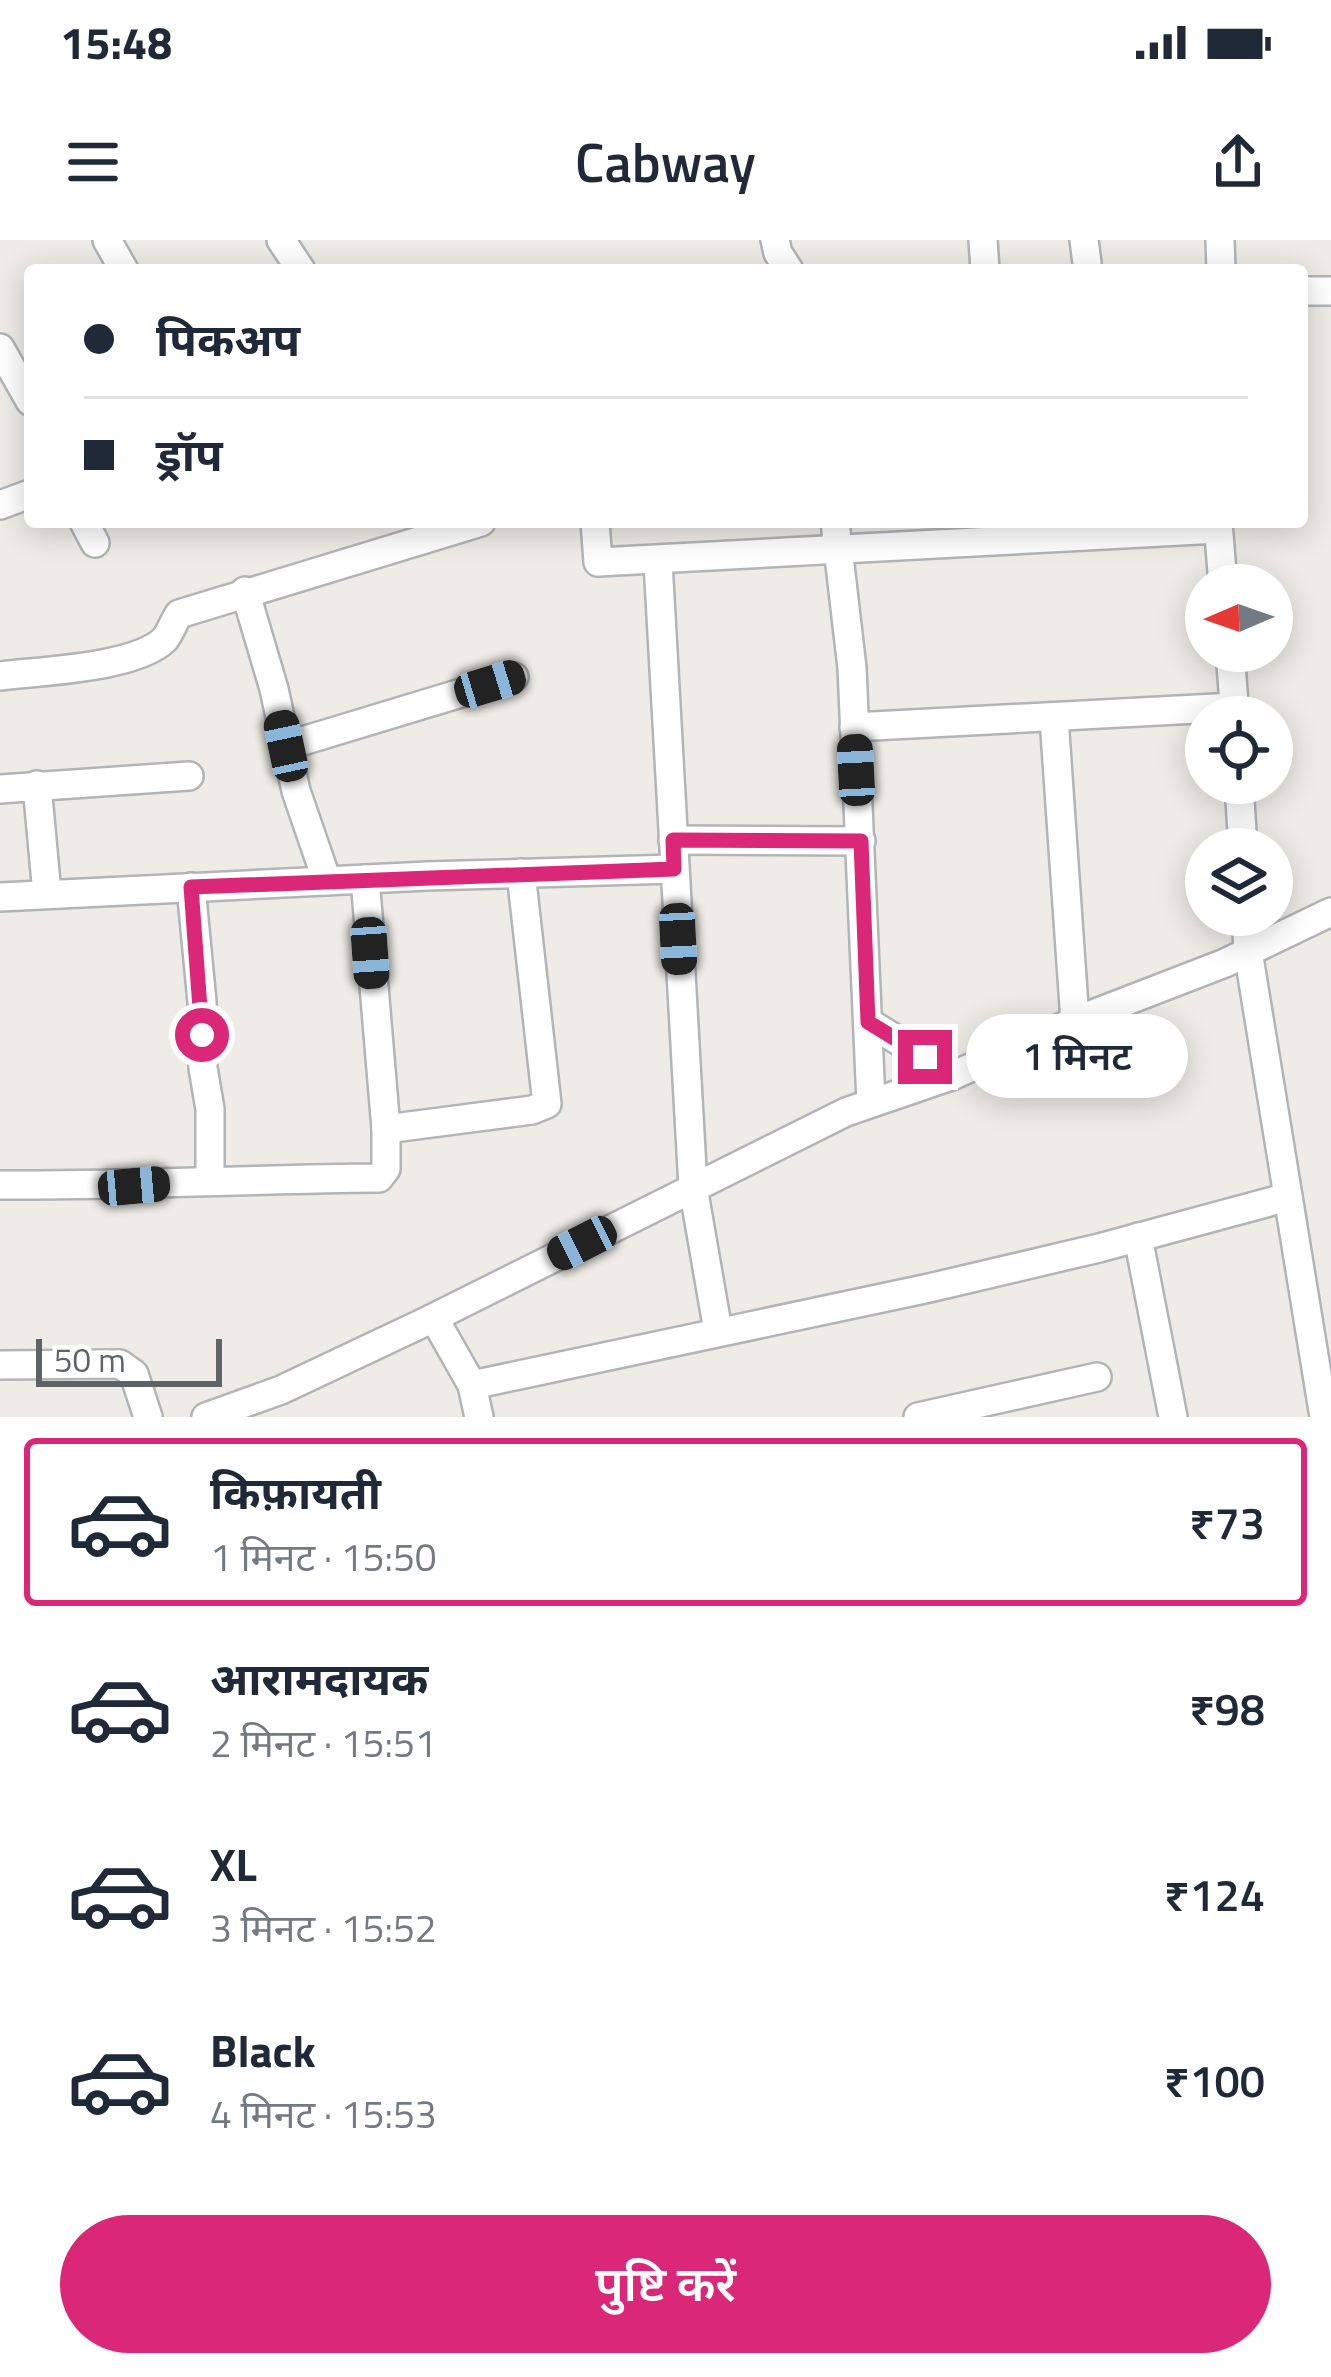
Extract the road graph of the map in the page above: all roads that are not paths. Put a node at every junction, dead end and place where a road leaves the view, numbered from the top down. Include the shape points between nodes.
1 (0, 348) edge
2 (24, 390) edge
3 (443, 528) edge
4 (595, 528) edge
5 (836, 528) edge
6 (1114, 528) edge
7 (1218, 528) edge
8 (1010, 531) edge
9 (398, 535) edge
10 (839, 551) junction
11 (658, 562) junction
12 (1221, 564) edge
13 (244, 592) junction
14 (0, 676) edge
15 (514, 677) dead end
16 (1185, 714) edge
17 (1054, 718) junction
18 (854, 727) junction
19 (286, 746) junction
20 (189, 776) dead end
21 (38, 785) junction
22 (0, 789) edge
23 (673, 840) junction
24 (861, 841) junction
25 (674, 869) junction
26 (521, 873) junction
27 (365, 879) junction
28 (327, 881) junction
29 (191, 887) junction
30 (47, 894) junction
31 (0, 897) edge
32 (1331, 912) edge
33 (1247, 936) edge
34 (1248, 951) junction
35 (1076, 1021) junction
36 (868, 1022) junction
37 (954, 1075) junction
38 (871, 1103) junction
39 (386, 1129) junction
40 (210, 1179) junction
41 (0, 1185) edge
42 (693, 1187) junction
43 (1288, 1197) junction
44 (1138, 1237) junction
45 (434, 1318) junction
46 (718, 1331) junction
47 (0, 1365) edge
48 (1096, 1376) dead end
49 (472, 1385) junction
50 (248, 1410) edge
51 (148, 1417) edge
52 (206, 1417) edge
53 (479, 1417) edge
54 (917, 1417) edge
55 (1173, 1417) edge
56 (1324, 1417) edge

1 - 2 street
3 - 9 street
4 - 11 street via 598,562
5 - 10 street
6 - 8 street
7 - 12 street
8 - 10 street
9 - 13 street
10 - 11 street
10 - 18 street
11 - 23 street
13 - 14 street via 178,614 164,639 143,652
13 - 19 street
15 - 19 street
16 - 17 street
17 - 18 street
17 - 35 street
18 - 24 street
19 - 28 street
20 - 21 street
21 - 22 street
21 - 30 street
23 - 24 street
23 - 25 street
24 - 36 street
25 - 26 street
25 - 42 street
26 - 27 street
26 - 39 street via 547,1104
27 - 28 street
27 - 39 street
28 - 29 street
29 - 30 street
29 - 40 street
30 - 31 street
32 - 34 street
33 - 34 street
34 - 35 street
34 - 43 street
35 - 37 street
36 - 37 street
36 - 38 street
37 - 38 street
38 - 42 street
39 - 40 street via 379,1178
40 - 41 street
42 - 45 street
42 - 46 street
43 - 44 street
43 - 56 street
44 - 46 street
44 - 55 street
45 - 49 street
45 - 50 street
46 - 49 street
47 - 51 street via 120,1364 134,1374
48 - 54 street
49 - 53 street
50 - 52 street

